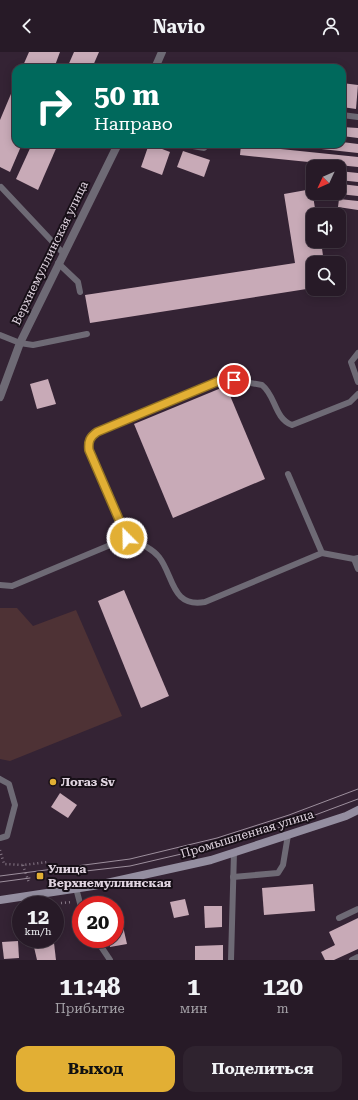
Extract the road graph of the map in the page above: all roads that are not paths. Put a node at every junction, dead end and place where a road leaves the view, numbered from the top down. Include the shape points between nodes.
1 (162, 52) edge
2 (157, 64) edge
3 (346, 116) edge
4 (358, 117) edge
5 (116, 148) edge
6 (1, 187) dead end
7 (63, 253) junction
8 (58, 263) junction
9 (80, 292) dead end
10 (87, 334) dead end
11 (0, 335) edge
12 (20, 343) junction
13 (358, 353) edge
14 (358, 382) edge
15 (358, 394) edge
16 (0, 397) edge
17 (288, 474) dead end
18 (127, 538) junction
19 (322, 553) junction
20 (356, 558) edge
21 (358, 569) edge
22 (0, 585) edge
23 (0, 779) edge
24 (358, 810) edge
25 (288, 835) junction
26 (0, 838) edge
27 (234, 852) junction
28 (234, 877) junction
29 (76, 888) junction
30 (78, 896) edge
31 (0, 900) edge
32 (358, 909) edge
33 (339, 918) dead end
34 (102, 948) edge
35 (358, 957) edge
36 (110, 960) edge
37 (230, 960) edge
38 (352, 960) edge

1 - 2 street
3 - 4 lane
5 - 7 street, Верхнемуллинская улица
6 - 7 lane
7 - 8 street, Верхнемуллинская улица
8 - 9 lane via 78,282
8 - 12 street, Верхнемуллинская улица
10 - 12 lane via 33,345
11 - 12 lane
12 - 16 street, Верхнемуллинская улица
13 - 14 lane via 351,362
15 - 18 lane via 350,402 292,425 285,423 271,396 262,385 221,380 97,432 88,442 89,450
17 - 19 lane
18 - 19 lane via 156,553 165,566 175,591 185,601 194,604
18 - 22 lane via 12,586
19 - 20 lane
20 - 21 lane
23 - 26 lane via 9,784 15,805 7,836
24 - 25 street, Промышленная улица
25 - 27 street, Промышленная улица
25 - 28 lane via 283,865 278,873
27 - 28 lane
27 - 29 street, Промышленная улица via 211,860
28 - 37 lane
29 - 30 lane
29 - 31 street, Промышленная улица
32 - 33 lane
34 - 36 lane
35 - 38 lane

